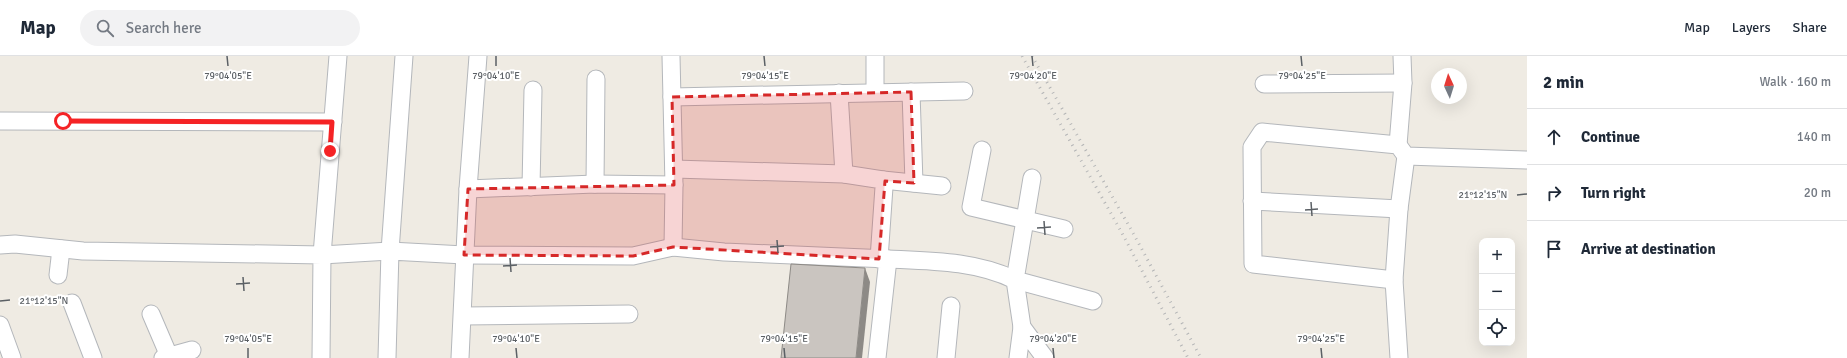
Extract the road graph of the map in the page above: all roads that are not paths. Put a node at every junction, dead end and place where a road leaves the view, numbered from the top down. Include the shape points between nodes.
1 (338, 56) edge
2 (404, 56) edge
3 (478, 56) edge
4 (671, 56) edge
5 (875, 56) edge
6 (1402, 56) edge
7 (596, 79) dead end
8 (1403, 83) junction
9 (1264, 84) dead end
10 (533, 90) dead end
11 (964, 91) dead end
12 (875, 92) junction
13 (911, 92) junction
14 (839, 93) junction
15 (672, 97) junction
16 (0, 121) edge
17 (332, 122) junction
18 (982, 150) dead end
19 (1402, 151) junction
20 (1527, 160) edge
21 (844, 174) junction
22 (674, 177) junction
23 (1032, 178) dead end
24 (883, 180) junction
25 (594, 184) junction
26 (914, 184) junction
27 (942, 186) dead end
28 (531, 187) junction
29 (468, 189) junction
30 (1252, 202) junction
31 (1399, 209) junction
32 (1025, 220) junction
33 (1064, 229) dead end
34 (0, 245) edge
35 (673, 246) junction
36 (61, 248) junction
37 (390, 251) junction
38 (464, 254) junction
39 (322, 255) junction
40 (884, 259) junction
41 (58, 275) dead end
42 (1015, 280) junction
43 (1394, 280) junction
44 (1093, 301) dead end
45 (72, 303) dead end
46 (951, 306) dead end
47 (151, 314) dead end
48 (629, 314) dead end
49 (463, 316) junction
50 (0, 325) edge
51 (1022, 327) junction
52 (192, 350) dead end
53 (166, 357) edge
54 (12, 358) edge
55 (93, 358) edge
56 (321, 358) edge
57 (387, 358) edge
58 (460, 358) edge
59 (877, 358) edge
60 (946, 358) edge
61 (1018, 358) edge
62 (1045, 358) edge
63 (1399, 358) edge

1 - 17 street
2 - 37 street
3 - 29 street
4 - 15 street
5 - 12 street
6 - 8 street
7 - 25 street
8 - 9 street
8 - 19 street
10 - 28 street
11 - 13 street
12 - 13 street
12 - 14 street
13 - 26 street
14 - 15 street
14 - 21 street
15 - 22 street
16 - 17 street
17 - 39 street
18 - 32 street via 971,207
19 - 20 street
19 - 30 street via 1262,132 1252,147
19 - 31 street
21 - 22 street
21 - 24 street
22 - 25 street
22 - 35 street
23 - 32 street
24 - 26 street
24 - 40 street
25 - 28 street
26 - 27 street
28 - 29 street
29 - 38 street
30 - 31 street
30 - 43 street via 1253,264
31 - 43 street
32 - 33 street
32 - 42 street
34 - 36 street
35 - 38 street via 633,256
35 - 40 street via 724,252
36 - 39 street via 83,252
36 - 41 street
37 - 38 street
37 - 39 street
37 - 57 street
38 - 49 street
39 - 56 street
40 - 42 street via 954,262 1002,274
40 - 59 street
42 - 44 street
42 - 51 street
43 - 63 street
45 - 55 street
46 - 60 street
47 - 53 street
48 - 49 street
49 - 58 street
50 - 54 street
51 - 61 street
51 - 62 street
52 - 53 street

